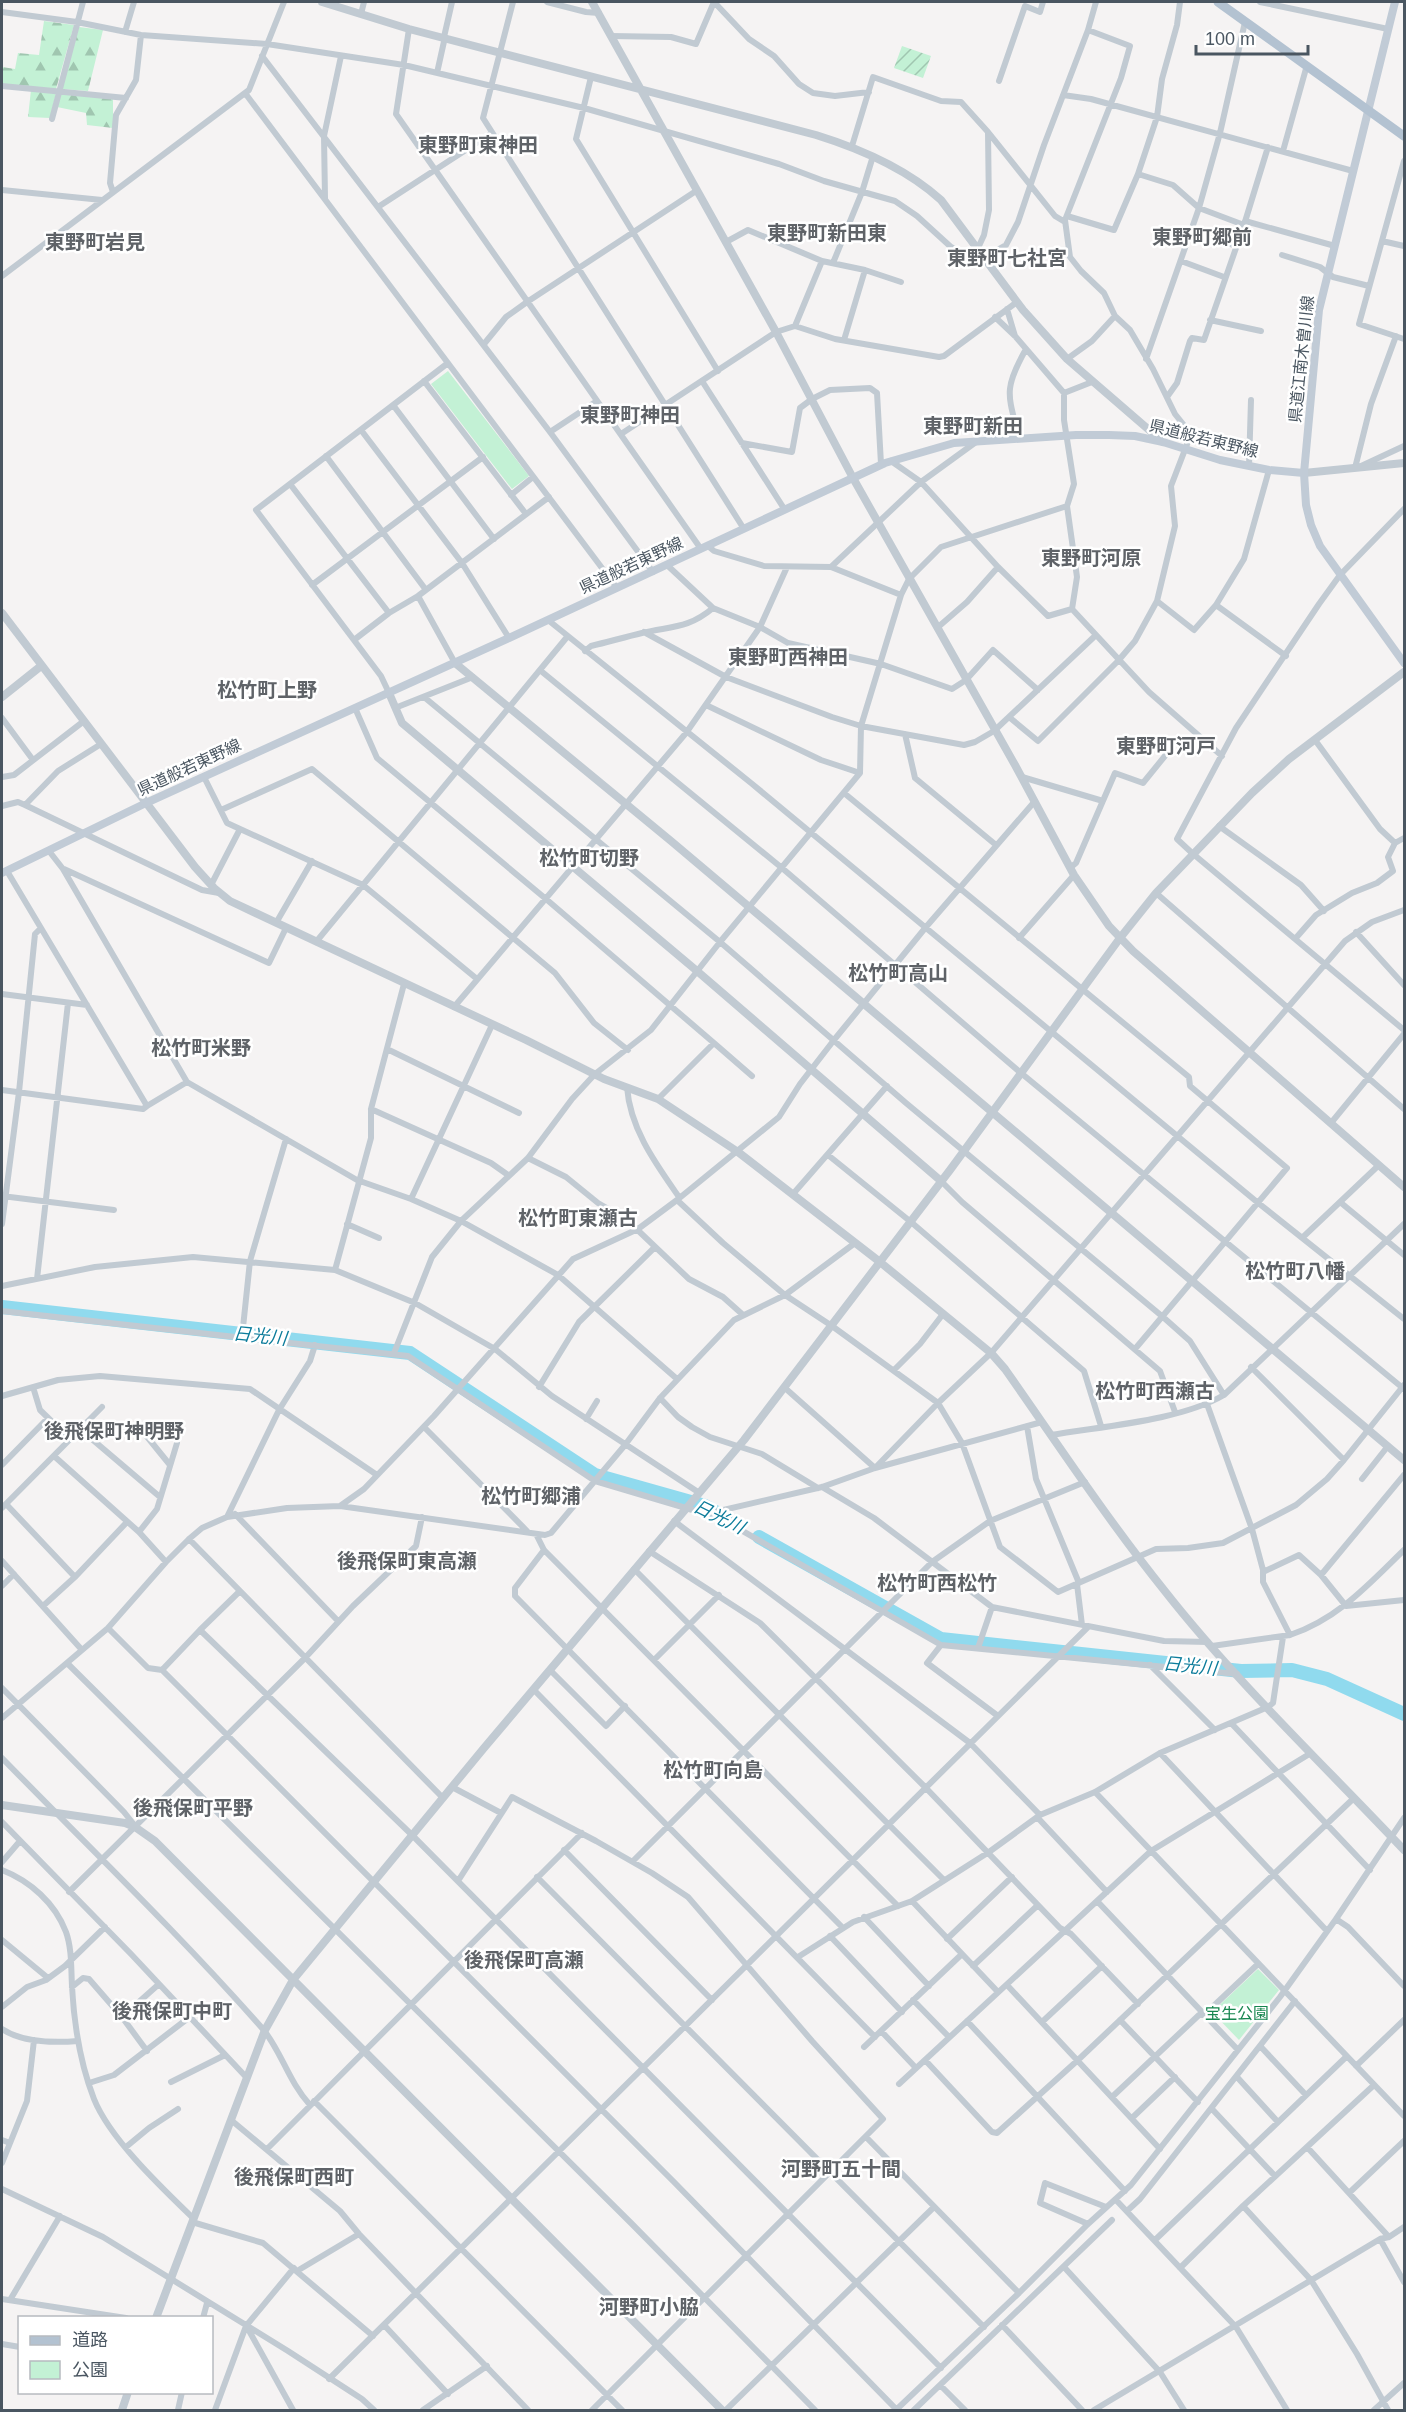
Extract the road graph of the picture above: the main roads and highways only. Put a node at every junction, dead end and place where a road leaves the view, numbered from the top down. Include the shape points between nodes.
1 (1218, 2) edge
2 (1395, 2) edge
3 (1368, 110) junction
4 (1404, 136) edge
5 (1304, 473) junction
6 (1404, 663) edge
7 (4, 872) edge

1 - 3 main road
2 - 3 main road, 県道江南木曽川線
3 - 4 main road
3 - 5 main road, 県道江南木曽川線 via 1318,319
5 - 6 main road, 県道江南木曽川線 via 1306,505 1320,546
5 - 7 main road, 県道般若東野線 via 1249,466 1135,436 1067,435 978,441 881,464

